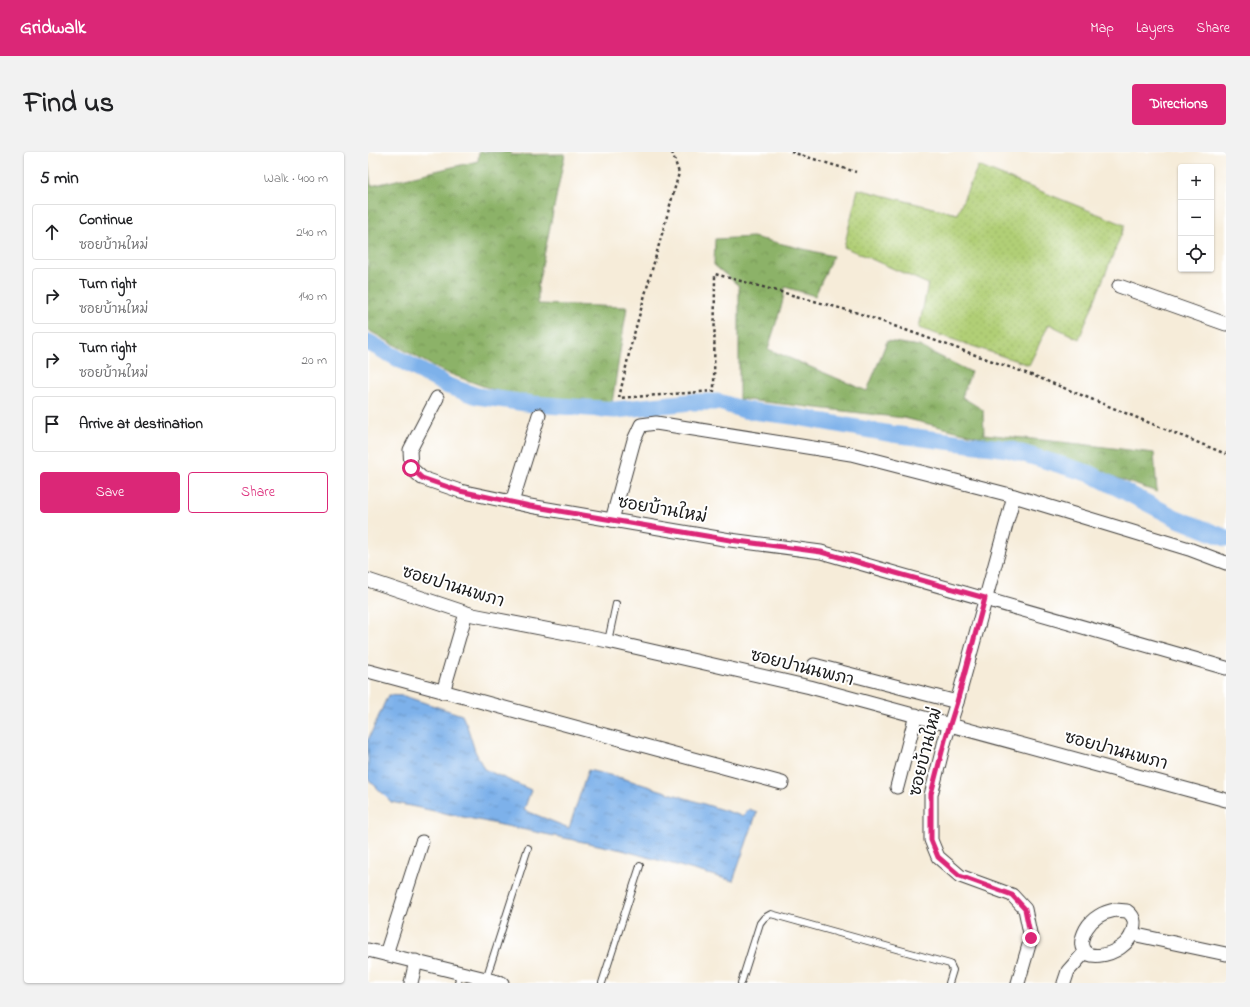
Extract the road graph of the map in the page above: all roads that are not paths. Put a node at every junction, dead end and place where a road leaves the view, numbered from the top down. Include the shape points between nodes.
1 (1119, 286) dead end
2 (1226, 324) edge
3 (437, 398) dead end
4 (539, 415) dead end
5 (1014, 496) junction
6 (512, 502) junction
7 (612, 520) junction
8 (1226, 563) edge
9 (368, 580) edge
10 (985, 598) junction
11 (616, 604) dead end
12 (466, 613) junction
13 (608, 641) junction
14 (814, 665) dead end
15 (1226, 668) edge
16 (368, 671) edge
17 (443, 692) junction
18 (957, 702) junction
19 (916, 715) junction
20 (950, 724) junction
21 (782, 784) dead end
22 (897, 787) dead end
23 (1226, 800) edge
24 (422, 842) dead end
25 (528, 848) dead end
26 (640, 866) dead end
27 (1132, 934) junction
28 (368, 950) edge
29 (1085, 952) junction
30 (386, 954) junction
31 (1226, 954) edge
32 (416, 962) junction
33 (459, 978) edge
34 (486, 979) junction
35 (411, 983) edge
36 (502, 983) edge
37 (602, 983) edge
38 (741, 983) edge
39 (949, 983) edge
40 (1018, 983) edge
41 (1064, 983) edge

1 - 2 street
3 - 6 street, ซอยบ้านใหม่ via 410,450 411,468 422,478 454,489
4 - 6 street
5 - 7 street via 851,454 656,423 641,425 637,432
5 - 8 street via 1189,549
5 - 10 street, ซอยบ้านใหม่
6 - 7 street, ซอยบ้านใหม่
7 - 10 street, ซอยบ้านใหม่ via 821,552
9 - 12 street, ซอยปานนพภา
10 - 15 street, ซอยบ้านใหม่
10 - 18 street, ซอยบ้านใหม่
11 - 13 lane
12 - 13 street, ซอยปานนพภา
12 - 17 street
13 - 19 street, ซอยปานนพภา via 810,687
14 - 18 street
16 - 17 street
17 - 21 street
18 - 20 street, ซอยบ้านใหม่
19 - 20 street, ซอยปานนพภา
19 - 22 street
20 - 23 street, ซอยปานนพภา
20 - 40 street, ซอยบ้านใหม่ via 931,794 931,840 938,857 960,876 1012,895 1025,909 1031,938
24 - 30 street
25 - 34 lane
26 - 37 lane
27 - 29 street via 1122,947 1112,952 1093,956
27 - 29 street via 1133,918 1127,911 1108,911 1086,928 1081,940
27 - 31 street
28 - 30 street
29 - 41 street via 1068,971
30 - 32 street
32 - 33 street
32 - 35 street
33 - 34 street
34 - 36 street
38 - 39 lane via 760,923 771,914 950,964 953,970

